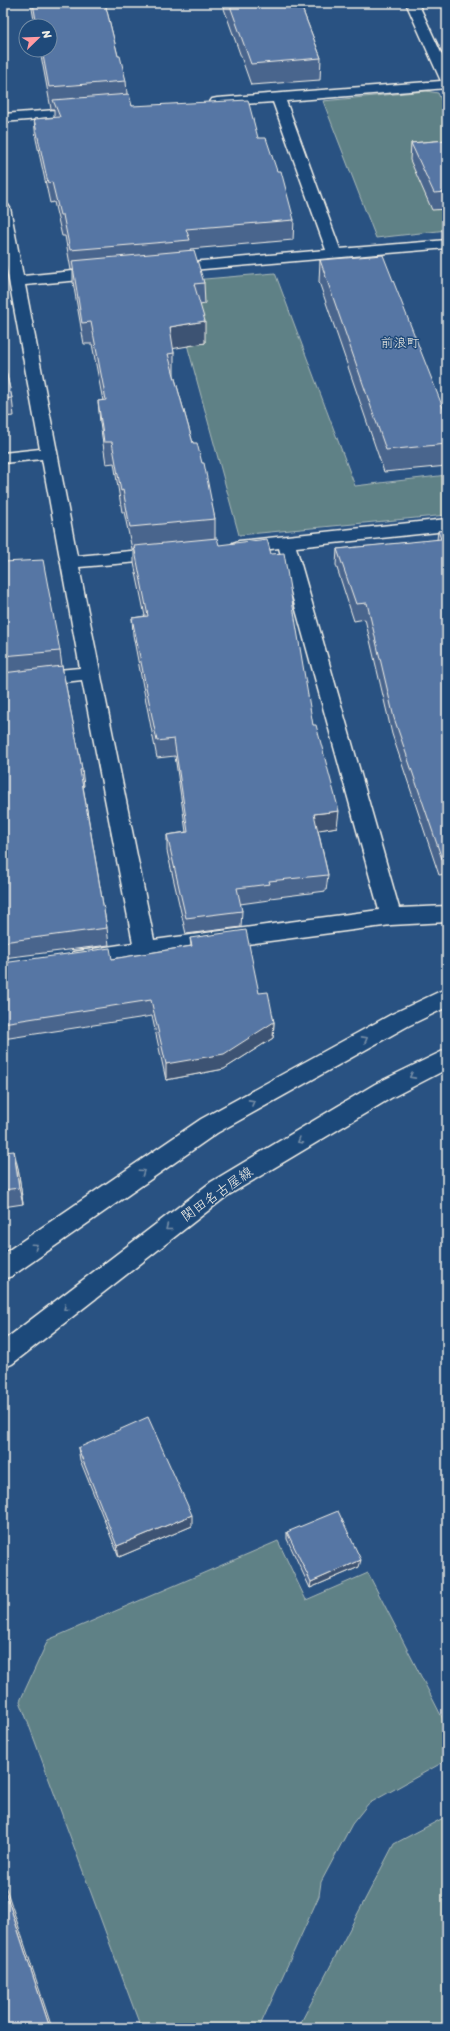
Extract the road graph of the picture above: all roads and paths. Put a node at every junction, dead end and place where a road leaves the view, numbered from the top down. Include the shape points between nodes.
1 (412, 3) edge
2 (447, 80) edge
3 (447, 84) edge
4 (278, 98) junction
5 (208, 103) edge
6 (97, 111) edge
7 (3, 118) edge
8 (3, 208) edge
9 (447, 244) edge
10 (335, 254) junction
11 (153, 269) edge
12 (121, 272) edge
13 (18, 281) junction
14 (48, 453) junction
15 (3, 458) edge
16 (447, 525) edge
17 (286, 542) junction
18 (224, 548) edge
19 (178, 552) edge
20 (70, 562) junction
21 (90, 673) junction
22 (3, 682) edge
23 (447, 914) edge
24 (391, 917) junction
25 (145, 948) junction
26 (58, 961) edge
27 (447, 997) edge
28 (447, 1058) edge
29 (3, 1268) edge
30 (3, 1356) edge

1 - 2 street
3 - 4 street
4 - 5 street
4 - 10 street
6 - 7 street
8 - 13 street
9 - 10 street
10 - 11 street
12 - 13 street
13 - 14 street
14 - 15 street
14 - 20 street
16 - 17 street
17 - 18 street
17 - 24 street
19 - 20 street
20 - 21 street
21 - 22 street
21 - 25 street
23 - 24 street
24 - 25 street
25 - 26 street
29 -> 27 street via 209,1126 400,1020
28 -> 30 street, 関田名古屋線 via 383,1092 219,1189

